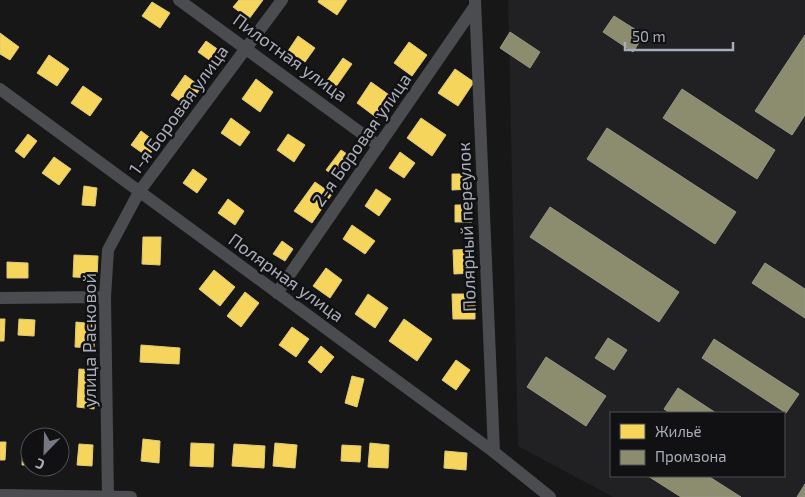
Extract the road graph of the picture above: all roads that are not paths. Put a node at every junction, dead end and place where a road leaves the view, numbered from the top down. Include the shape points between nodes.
1 (179, 0) edge
2 (282, 0) edge
3 (475, 3) edge
4 (246, 48) junction
5 (0, 89) edge
6 (379, 146) junction
7 (140, 192) junction
8 (277, 292) junction
9 (106, 297) junction
10 (0, 298) edge
11 (494, 452) junction
12 (0, 495) edge
13 (108, 497) edge
14 (131, 497) edge
15 (550, 497) edge

1 - 4 street, Пилотная улица
2 - 4 street, 1-я Боровая улица
3 - 6 street, 2-я Боровая улица
3 - 11 street, Полярный переулок
4 - 6 street, Пилотная улица
4 - 7 street, 1-я Боровая улица
5 - 7 street, Полярная улица
6 - 8 street, 2-я Боровая улица
7 - 8 street, Полярная улица
7 - 9 street, улица Расковой via 108,250
8 - 11 street, Полярная улица
9 - 10 street
9 - 13 street, улица Расковой
11 - 15 street, Полярная улица
12 - 13 street
13 - 14 street

